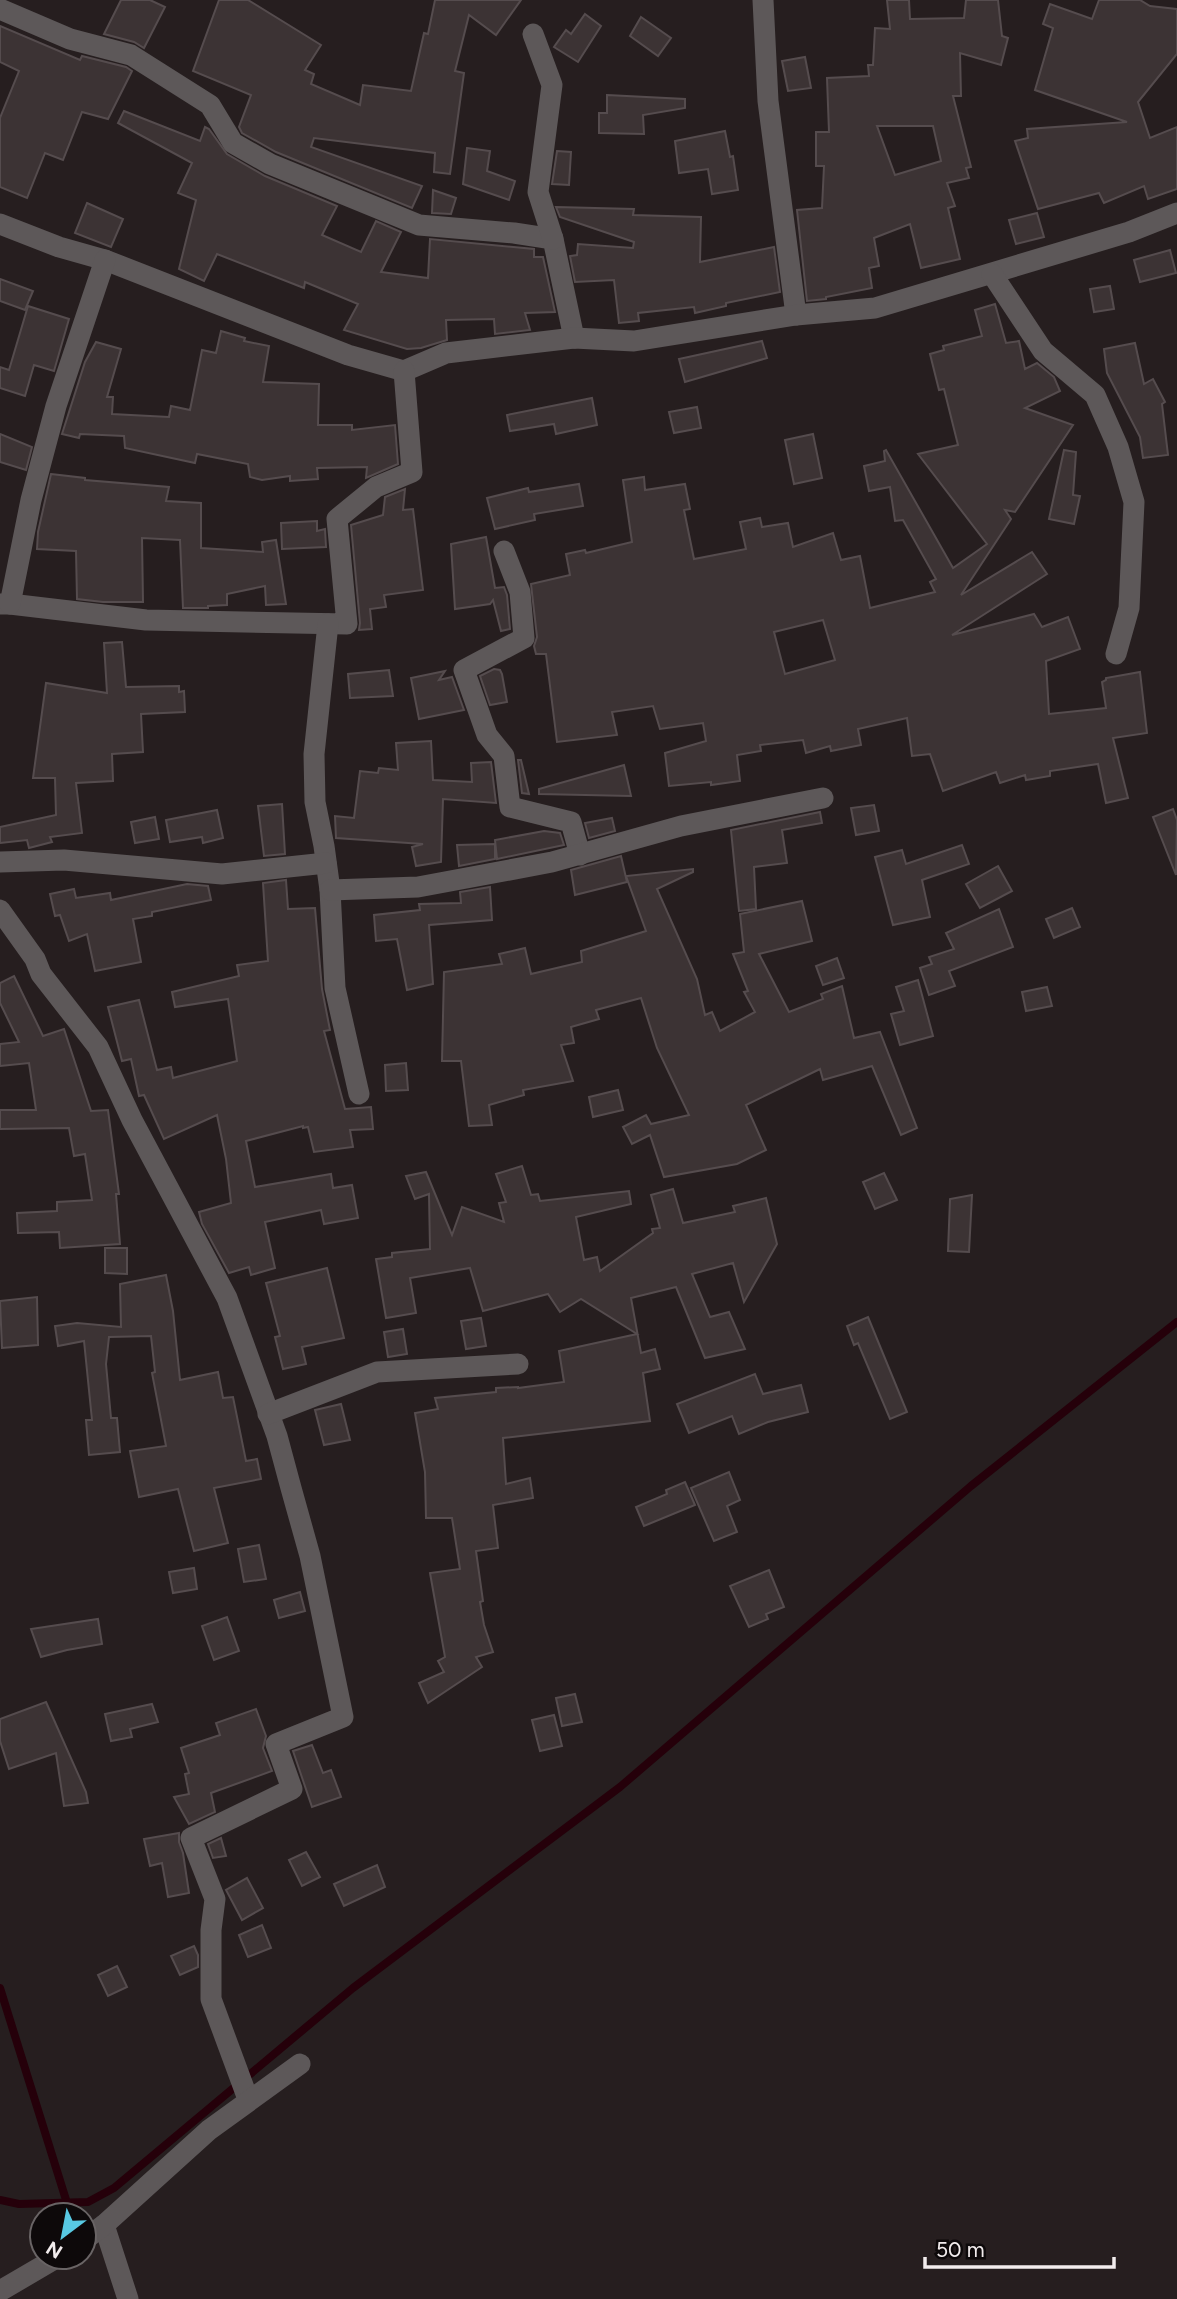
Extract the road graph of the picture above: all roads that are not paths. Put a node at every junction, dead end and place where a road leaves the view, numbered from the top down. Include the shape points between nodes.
1 (763, 0) edge
2 (0, 9) edge
3 (533, 34) dead end
4 (1177, 213) edge
5 (0, 224) edge
6 (553, 239) junction
7 (105, 260) junction
8 (992, 274) junction
9 (796, 315) junction
10 (574, 338) junction
11 (404, 371) junction
12 (504, 551) dead end
13 (5, 604) edge
14 (328, 624) junction
15 (1116, 654) dead end
16 (823, 798) dead end
17 (580, 855) junction
18 (0, 862) edge
19 (326, 863) junction
20 (330, 890) junction
21 (0, 910) edge
22 (359, 1094) dead end
23 (518, 1364) dead end
24 (268, 1413) junction
25 (300, 2064) dead end
26 (248, 2099) junction
27 (104, 2225) junction
28 (98, 2229) edge
29 (34, 2271) edge
30 (0, 2291) edge
31 (128, 2299) edge

1 - 9 street via 768,101
2 - 6 street via 70,40 131,55 209,105 233,143 270,164 419,225
3 - 6 street via 552,86 538,192
4 - 8 street
5 - 7 street
6 - 10 street
7 - 11 street via 348,355
7 - 13 street via 56,406
8 - 9 street via 875,308
8 - 15 street via 1043,351 1095,395 1118,447 1134,502 1129,608
9 - 10 street via 634,341
10 - 11 street via 446,353
11 - 14 street via 412,472 376,487 337,519 347,624
12 - 17 street via 520,592 524,638 464,670 487,735 504,756 510,807 571,822
13 - 14 street via 146,620
14 - 19 street via 314,754 315,802
16 - 17 street via 681,826
17 - 20 street via 418,887
18 - 19 street via 64,860 222,874
19 - 20 street
20 - 22 street via 335,988
21 - 24 street via 41,974 97,1047 227,1298
23 - 24 street via 377,1372
24 - 26 street via 310,1556 343,1717 276,1744 292,1788 191,1838 215,1899 211,1998
25 - 26 street
26 - 27 street
27 - 28 street
27 - 31 street
29 - 30 street

